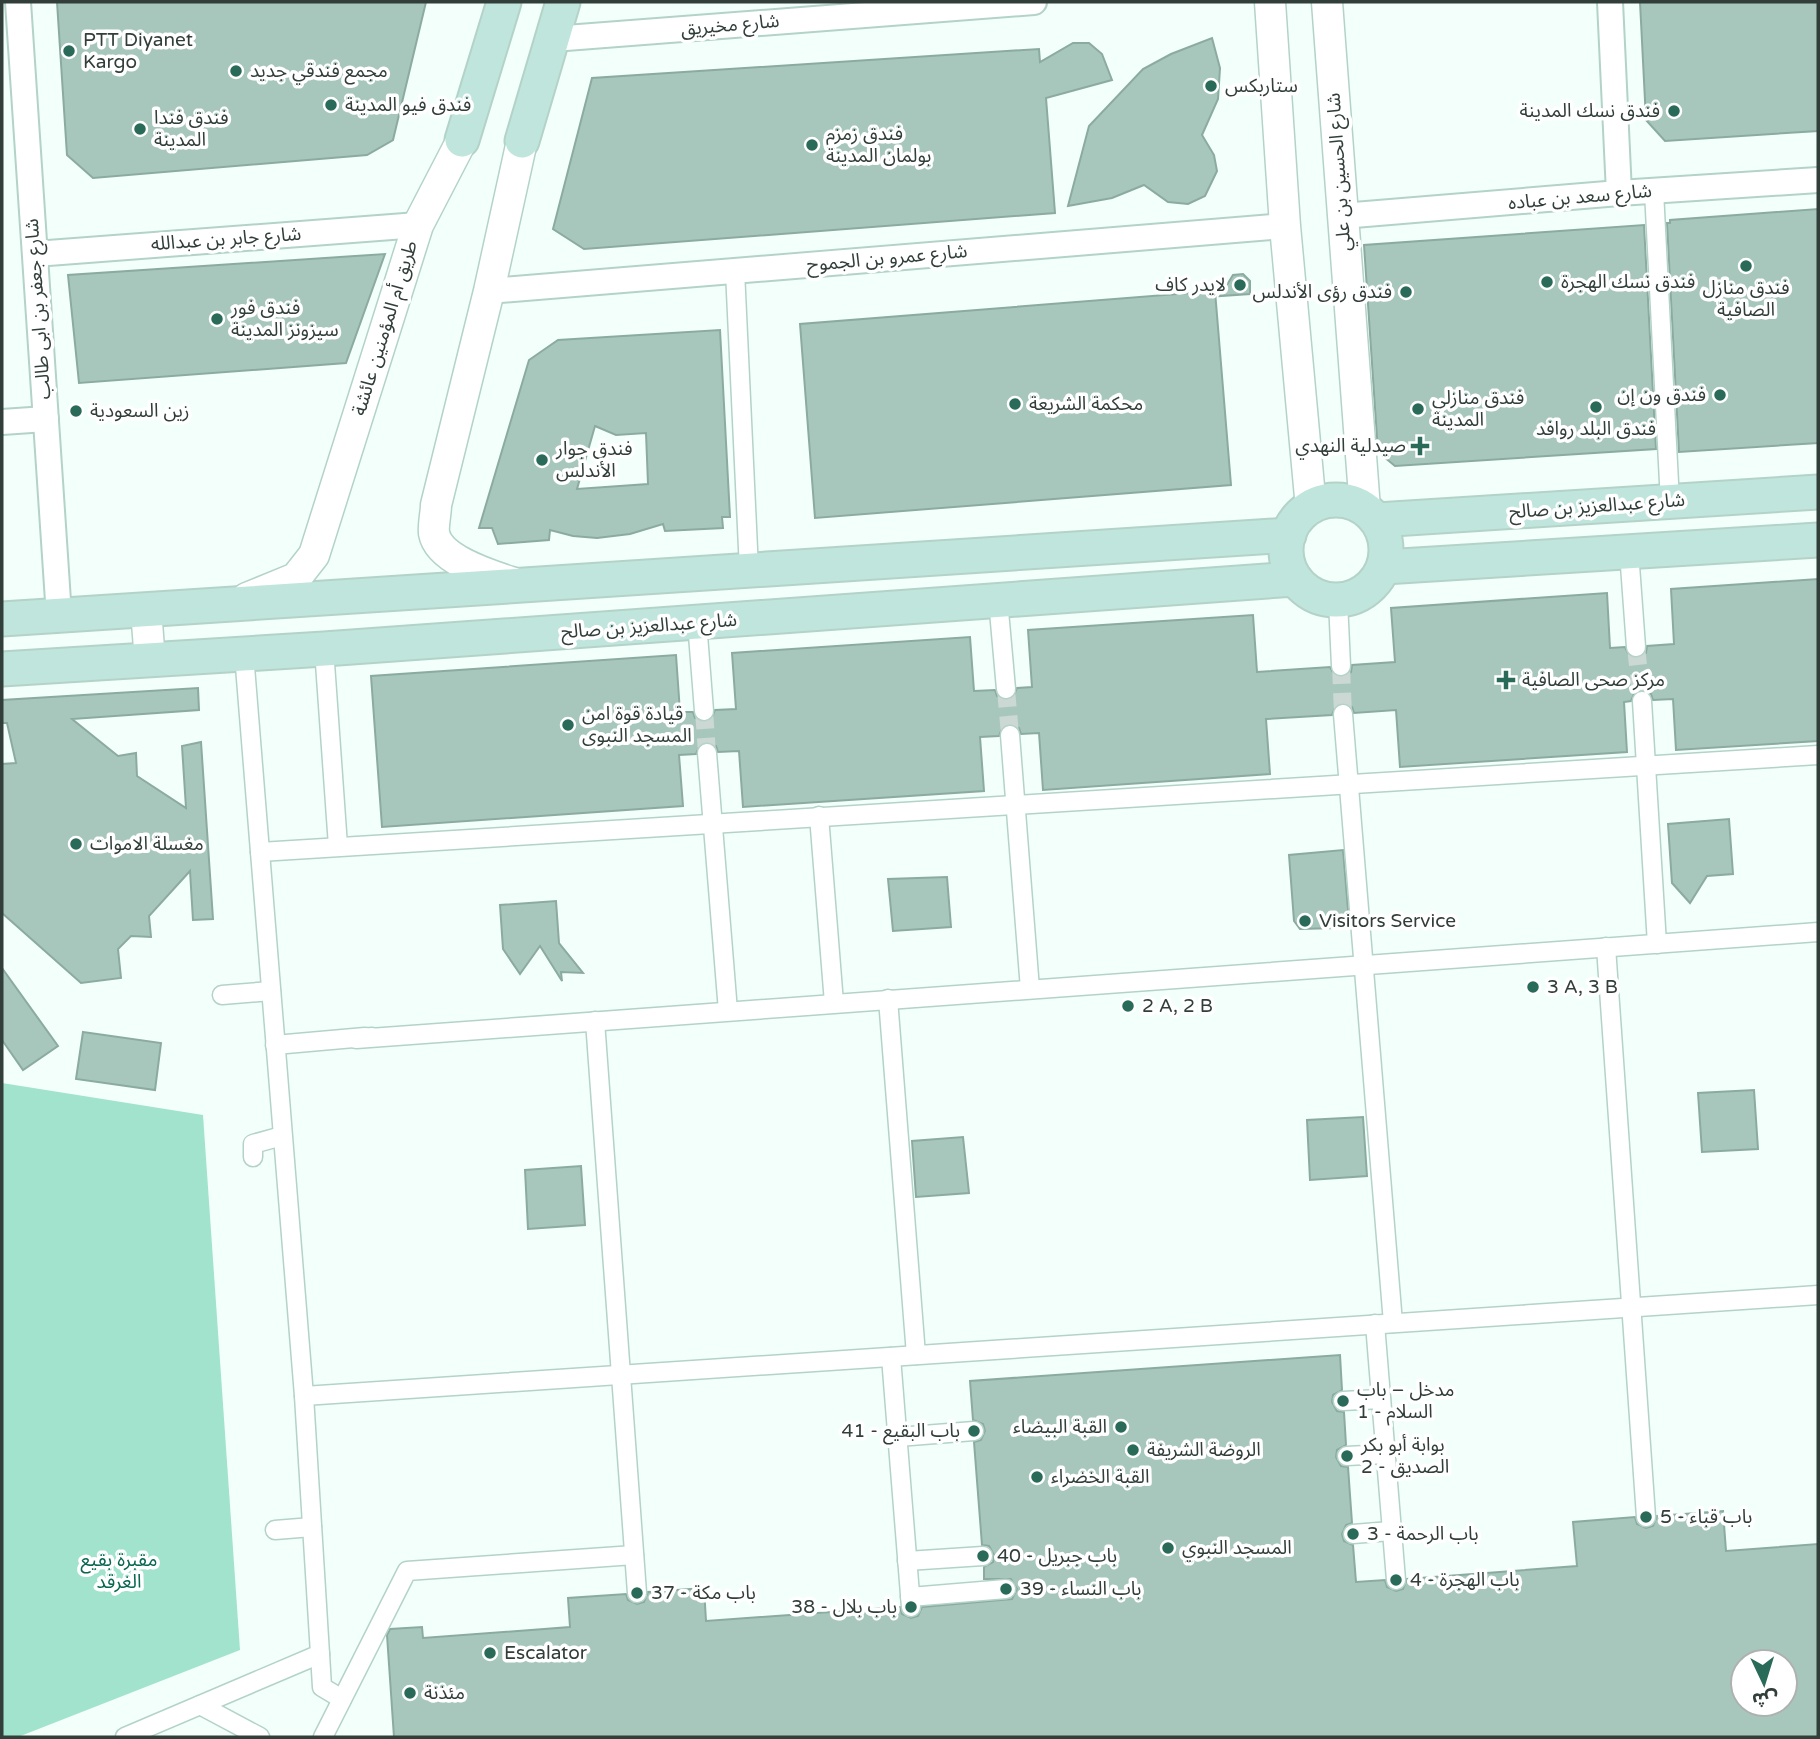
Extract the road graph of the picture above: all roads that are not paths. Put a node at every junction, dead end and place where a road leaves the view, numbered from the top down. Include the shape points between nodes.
1 (18, 2) edge
2 (504, 2) edge
3 (563, 2) edge
4 (1034, 2) edge
5 (1270, 2) edge
6 (1327, 2) edge
7 (1610, 2) edge
8 (958, 4) edge
9 (553, 39) junction
10 (462, 140) joint
11 (522, 141) joint
12 (1818, 180) edge
13 (1654, 191) junction
14 (1619, 193) junction
15 (1342, 216) junction
16 (418, 225) junction
17 (1285, 226) junction
18 (35, 254) junction
19 (735, 271) junction
20 (489, 291) junction
21 (46, 419) junction
22 (2, 422) edge
23 (1818, 492) edge
24 (1670, 502) junction
25 (1311, 508) junction
26 (1371, 515) junction
27 (1289, 535) junction
28 (1818, 540) edge
29 (1629, 552) junction
30 (1384, 567) junction
31 (749, 570) junction
32 (1295, 579) junction
33 (521, 586) junction
34 (999, 600) junction
35 (1338, 601) junction
36 (220, 605) junction
37 (146, 610) junction
38 (59, 615) junction
39 (2, 619) edge
40 (697, 622) junction
41 (1636, 646) tunnel mouth
42 (324, 649) junction
43 (244, 654) junction
44 (150, 661) junction
45 (1341, 666) tunnel mouth
46 (2, 669) edge
47 (1006, 689) tunnel mouth
48 (1642, 701) tunnel mouth
49 (704, 711) tunnel mouth
50 (1343, 714) tunnel mouth
51 (1010, 735) tunnel mouth
52 (707, 753) tunnel mouth
53 (1818, 755) edge
54 (1646, 766) junction
55 (1348, 784) junction
56 (1017, 804) junction
57 (819, 816) junction
58 (712, 823) junction
59 (338, 846) junction
60 (260, 852) junction
61 (1818, 932) edge
62 (1657, 944) junction
63 (1605, 947) junction
64 (1363, 964) junction
65 (1030, 989) junction
66 (271, 991) junction
67 (222, 995) dead end
68 (888, 999) junction
69 (834, 1003) junction
70 (729, 1011) junction
71 (596, 1021) junction
72 (275, 1045) junction
73 (282, 1136) junction
74 (253, 1157) dead end
75 (1818, 1295) edge
76 (1630, 1307) junction
77 (1384, 1323) junction
78 (916, 1355) junction
79 (891, 1357) junction
80 (620, 1375) junction
81 (304, 1396) junction
82 (1381, 1399) junction
83 (1343, 1401) dead end
84 (974, 1431) dead end
85 (898, 1437) junction
86 (1385, 1454) junction
87 (1347, 1456) dead end
88 (1646, 1517) dead end
89 (312, 1527) junction
90 (275, 1530) dead end
91 (1391, 1531) junction
92 (1353, 1534) dead end
93 (634, 1555) junction
94 (983, 1556) dead end
95 (907, 1561) junction
96 (1396, 1580) dead end
97 (1006, 1590) dead end
98 (638, 1593) dead end
99 (320, 1654) junction
100 (342, 1699) junction
101 (200, 1705) junction
102 (125, 1737) edge
103 (260, 1737) edge
104 (323, 1737) edge

1 - 18 street, شارع جعفر بن ابى طالب
2 - 10 main road, طريق أم المؤمنين عائشة
3 - 9 main road
4 - 8 street, شارع مخيريق
5 - 17 street
6 - 15 street, شارع الحسين بن علي
7 - 14 street
8 - 9 street, شارع مخيريق
9 - 11 main road
10 - 16 street, طريق أم المؤمنين عائشة
11 - 20 street
12 - 13 street, شارع سعد بن عباده
13 - 14 street, شارع سعد بن عباده
13 - 24 street
14 - 15 street, شارع سعد بن عباده
15 - 26 street, شارع الحسين بن علي
16 - 18 street, شارع جابر بن عبدالله
16 - 36 street, طريق أم المؤمنين عائشة via 314,555 296,578
17 - 19 street, شارع عمرو بن الجموح
17 - 25 street
18 - 21 street, شارع جعفر بن ابى طالب
19 - 20 street, شارع عمرو بن الجموح
19 - 31 street
20 - 33 street via 436,505 434,533 445,552
21 - 22 street
21 - 38 street, شارع جعفر بن ابى طالب
23 - 24 main road, شارع عبدالعزيز بن صالح
24 - 26 main road, شارع عبدالعزيز بن صالح
25 - 26 main road, شارع عبدالعزيز بن صالح via 1344,501
25 - 27 main road
26 - 30 main road via 1387,551
27 - 31 main road
27 - 32 main road via 1288,565
28 - 29 main road
29 - 30 main road
29 - 41 street
30 - 35 main road via 1366,591
31 - 33 main road
32 - 34 main road, شارع عبدالعزيز بن صالح
32 - 35 main road via 1307,591
33 - 36 main road
34 - 40 main road, شارع عبدالعزيز بن صالح
34 - 47 street
35 - 45 street
36 - 37 main road
37 - 38 main road
37 - 44 street
38 - 39 main road
40 - 42 main road, شارع عبدالعزيز بن صالح
40 - 49 street
42 - 43 main road, شارع عبدالعزيز بن صالح
42 - 59 street
43 - 44 main road, شارع عبدالعزيز بن صالح
43 - 60 street
44 - 46 main road, شارع عبدالعزيز بن صالح
48 - 54 street
50 - 55 street
51 - 56 street
52 - 58 street
53 - 54 street
54 - 55 street
54 - 62 street
55 - 56 street
55 - 64 street
56 - 57 street
56 - 65 street
57 - 58 street
57 - 69 street
58 - 59 street
58 - 70 street
59 - 60 street
60 - 66 street
61 - 62 street
62 - 63 street
63 - 64 street
63 - 76 street
64 - 65 street
64 - 77 street
65 - 68 street
66 - 67 street
66 - 72 street
68 - 69 street
68 - 78 street
69 - 70 street
70 - 71 street
71 - 72 street
71 - 80 street
72 - 73 street
73 - 74 street via 253,1144
73 - 81 street
75 - 76 street
76 - 77 street
76 - 88 street
77 - 78 street
77 - 82 street
78 - 79 street
79 - 80 street
79 - 85 street
80 - 81 street
80 - 93 street
81 - 89 street
82 - 83 street
82 - 86 street
84 - 85 street
85 - 95 street
86 - 87 street
86 - 91 street
89 - 90 street
89 - 99 street
91 - 92 street
91 - 96 street
93 - 98 street
93 - 100 street via 407,1571
94 - 95 street
95 - 97 street via 910,1602
99 - 100 street via 321,1687
99 - 101 street
100 - 104 street
101 - 102 street
101 - 103 street

